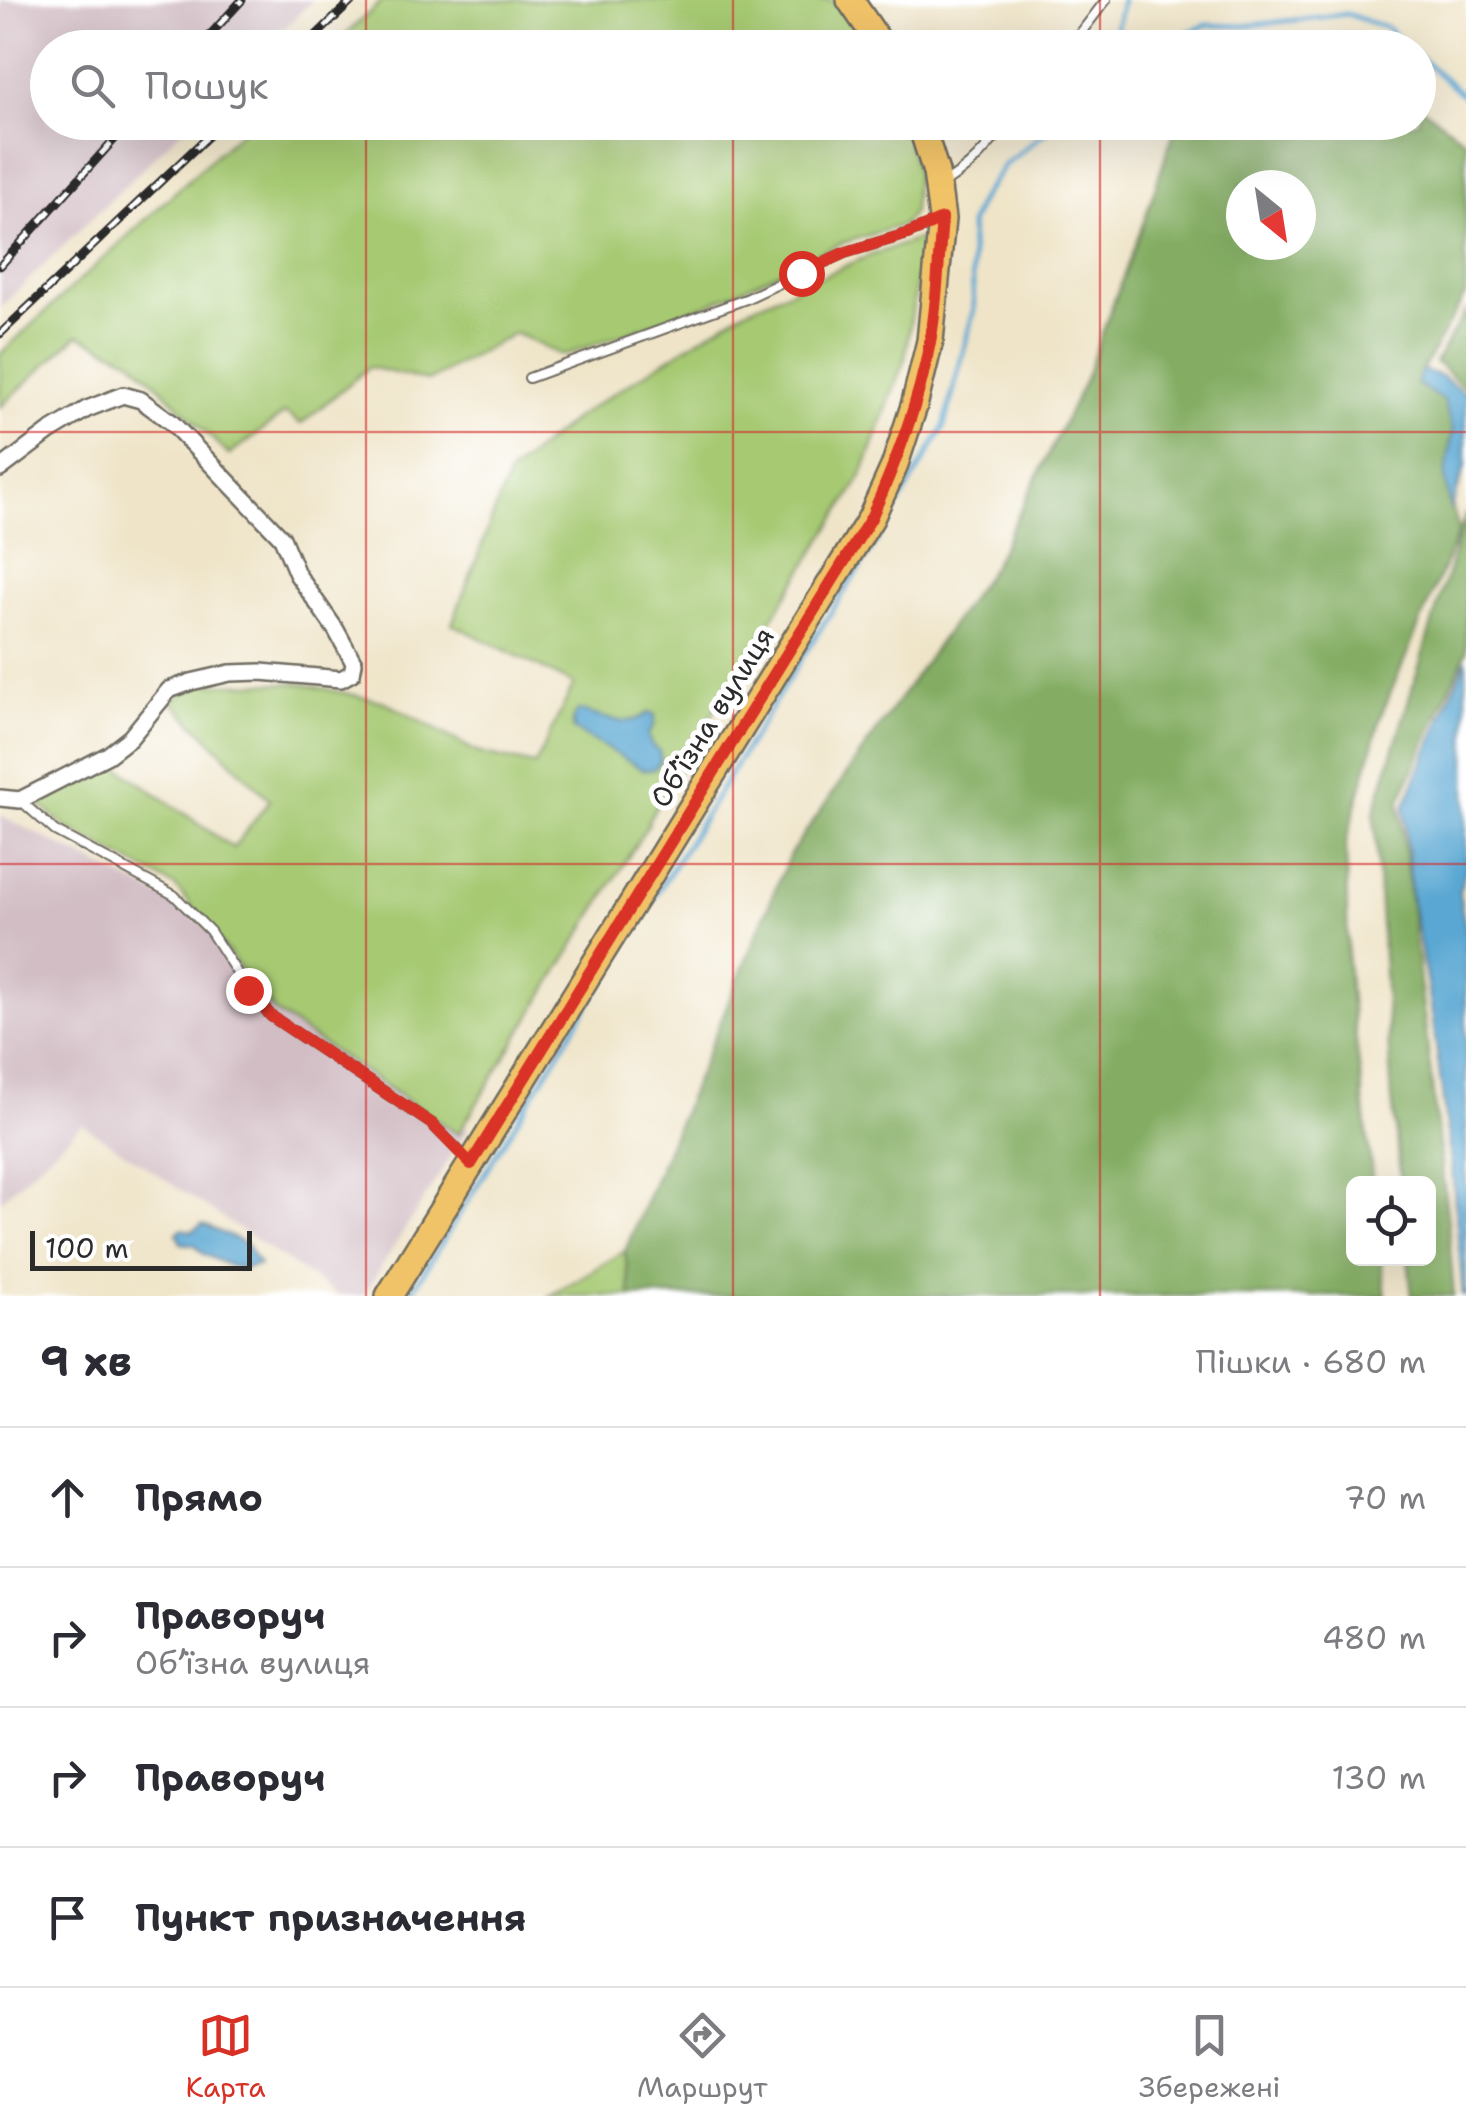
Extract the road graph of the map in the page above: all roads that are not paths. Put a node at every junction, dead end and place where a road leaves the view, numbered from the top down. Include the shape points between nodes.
1 (850, 0) edge
2 (1106, 0) edge
3 (871, 30) edge
4 (1083, 30) edge
5 (925, 140) edge
6 (993, 140) edge
7 (938, 186) junction
8 (942, 219) junction
9 (530, 378) dead end
10 (0, 469) edge
11 (0, 798) edge
12 (20, 800) junction
13 (471, 1164) junction
14 (389, 1296) edge

1 - 3 main road
2 - 4 lane
5 - 7 main road, Обʼїзна вулиця
6 - 7 lane via 959,175
7 - 8 main road, Обʼїзна вулиця
8 - 9 lane
8 - 13 main road, Обʼїзна вулиця via 930,341 894,467 871,518
10 - 12 street via 88,409 123,395 141,400 171,422 282,538 354,663 341,680 261,672 168,690 130,738
11 - 12 street
12 - 13 lane via 55,831 174,894 210,931 271,1016 432,1124
13 - 14 main road, Обʼїзна вулиця

